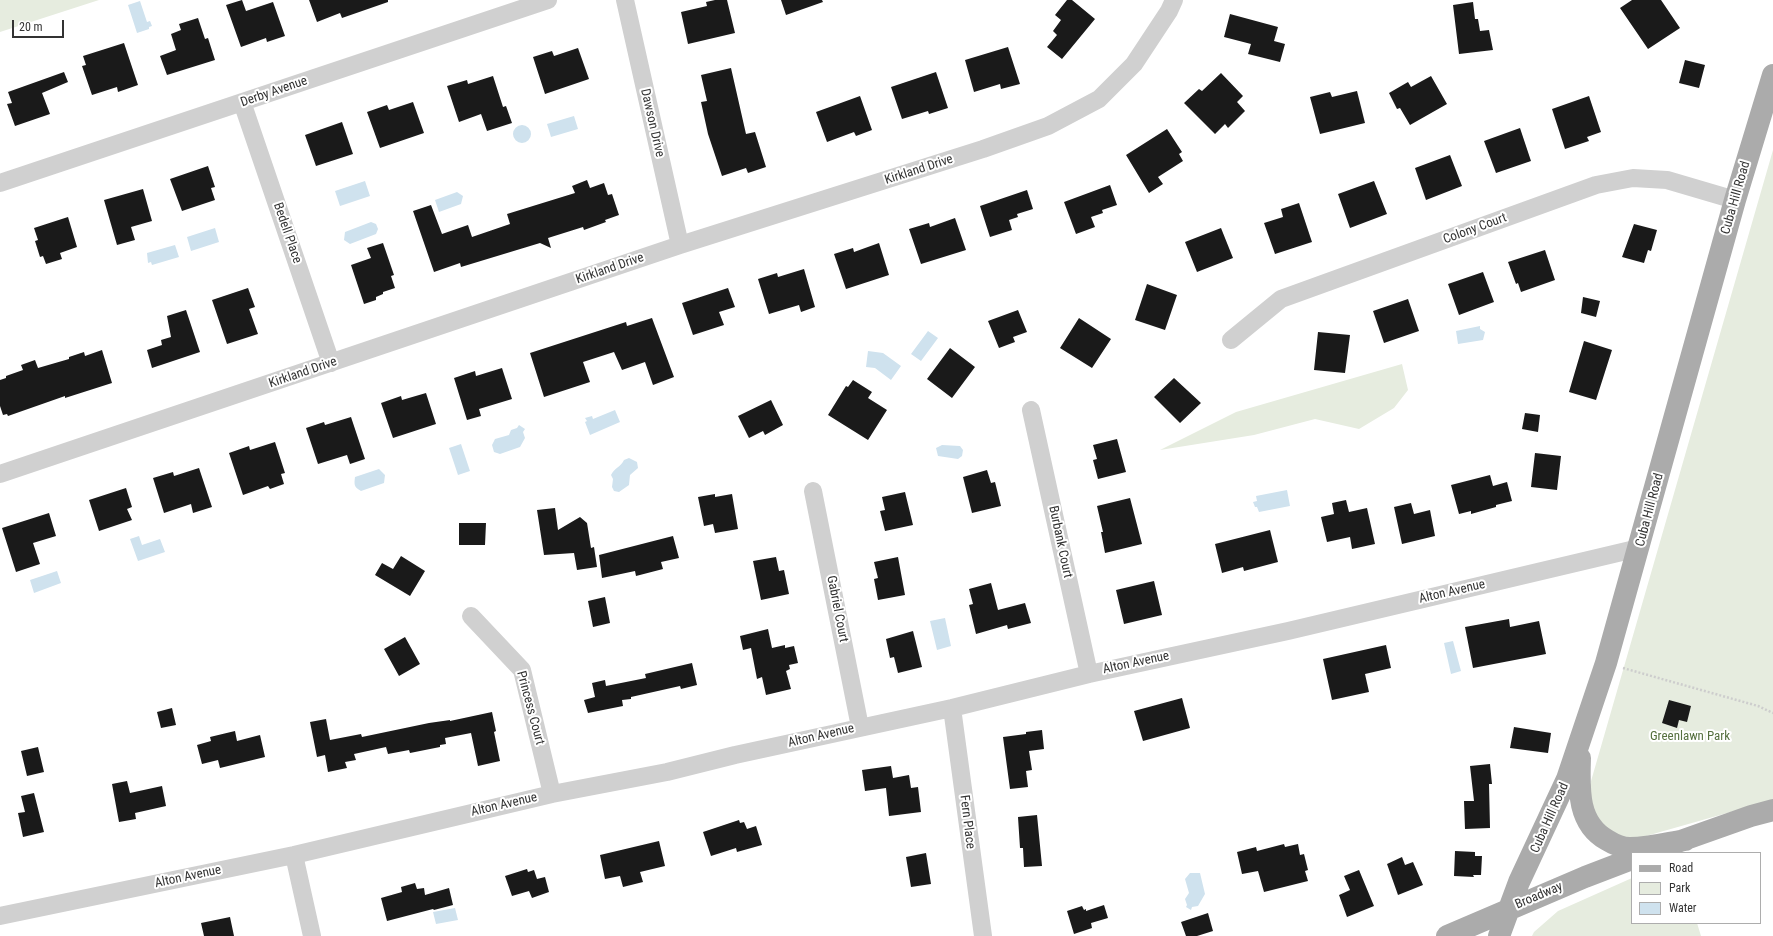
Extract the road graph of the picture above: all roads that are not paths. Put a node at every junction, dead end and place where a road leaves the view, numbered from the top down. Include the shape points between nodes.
1 (548, 0) edge
2 (625, 0) edge
3 (1174, 0) edge
4 (1773, 75) edge
5 (242, 102) junction
6 (0, 183) edge
7 (1735, 200) junction
8 (680, 245) junction
9 (1231, 340) dead end
10 (331, 364) junction
11 (1031, 410) dead end
12 (0, 474) edge
13 (813, 490) dead end
14 (1639, 548) junction
15 (471, 616) dead end
16 (1089, 674) junction
17 (952, 708) junction
18 (860, 727) junction
19 (1581, 740) junction
20 (552, 794) junction
21 (1773, 810) edge
22 (1685, 840) junction
23 (1652, 852) edge
24 (294, 855) junction
25 (1631, 859) edge
26 (1510, 909) junction
27 (0, 916) edge
28 (312, 936) edge
29 (983, 936) edge
30 (1447, 936) edge
31 (1499, 936) edge

1 - 5 street, Derby Avenue
2 - 8 street, Dawson Drive
3 - 8 street, Kirkland Drive via 1134,64 1099,99 1048,126
4 - 7 main road, Cuba Hill Road
5 - 6 street, Derby Avenue
5 - 10 street, Bedell Place
7 - 9 street, Colony Court via 1667,180 1633,178 1596,185 1281,299
7 - 14 main road, Cuba Hill Road
8 - 10 street, Kirkland Drive
10 - 12 street, Kirkland Drive
11 - 16 street, Burbank Court
13 - 18 street, Gabriel Court
14 - 16 street, Alton Avenue via 1288,631
14 - 19 main road, Cuba Hill Road
15 - 20 street, Princess Court via 522,670
16 - 17 street, Alton Avenue
17 - 18 street, Alton Avenue
17 - 29 street, Fern Place
18 - 20 street, Alton Avenue via 667,772
19 - 22 main road via 1580,798 1590,827 1599,836 1621,847 1631,848
19 - 26 main road, Cuba Hill Road via 1568,778 1519,882
20 - 24 street, Alton Avenue
21 - 22 main road
22 - 23 main road
24 - 27 street, Alton Avenue
24 - 28 street
25 - 26 main road, Broadway
26 - 30 main road, Broadway
26 - 31 main road, Cuba Hill Road

